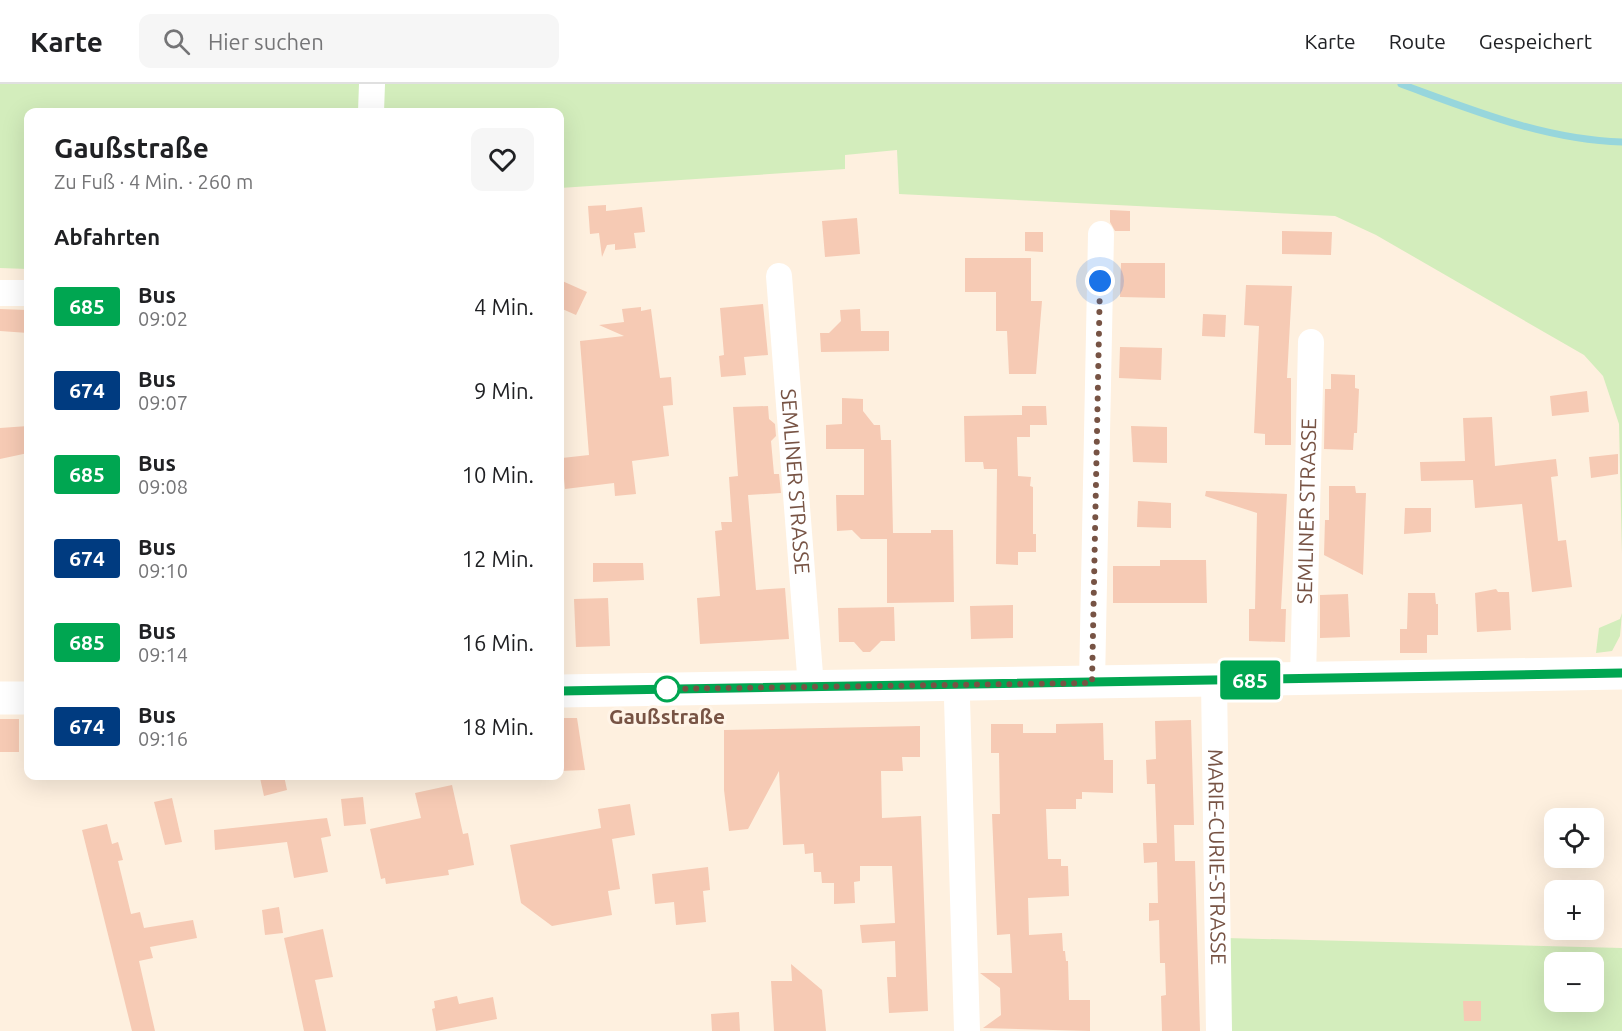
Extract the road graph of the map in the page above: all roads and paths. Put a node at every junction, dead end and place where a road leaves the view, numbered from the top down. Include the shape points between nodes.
1 (372, 84) edge
2 (371, 108) edge
3 (1101, 234) dead end
4 (779, 276) dead end
5 (0, 292) edge
6 (24, 293) edge
7 (1311, 342) dead end
8 (1622, 674) edge
9 (1303, 680) junction
10 (1215, 681) junction
11 (1092, 683) junction
12 (960, 684) junction
13 (811, 687) junction
14 (564, 690) edge
15 (0, 698) edge
16 (24, 698) edge
17 (967, 1031) edge
18 (1219, 1031) edge

1 - 2 street
3 - 11 street
4 - 13 street, SEMLINER STRASSE
5 - 6 street
7 - 9 street, SEMLINER STRASSE
8 - 9 street
9 - 10 street
10 - 11 street
10 - 18 street, MARIE-CURIE-STRASSE
11 - 12 street
12 - 13 street
12 - 17 street via 957,699
13 - 14 street
15 - 16 street

